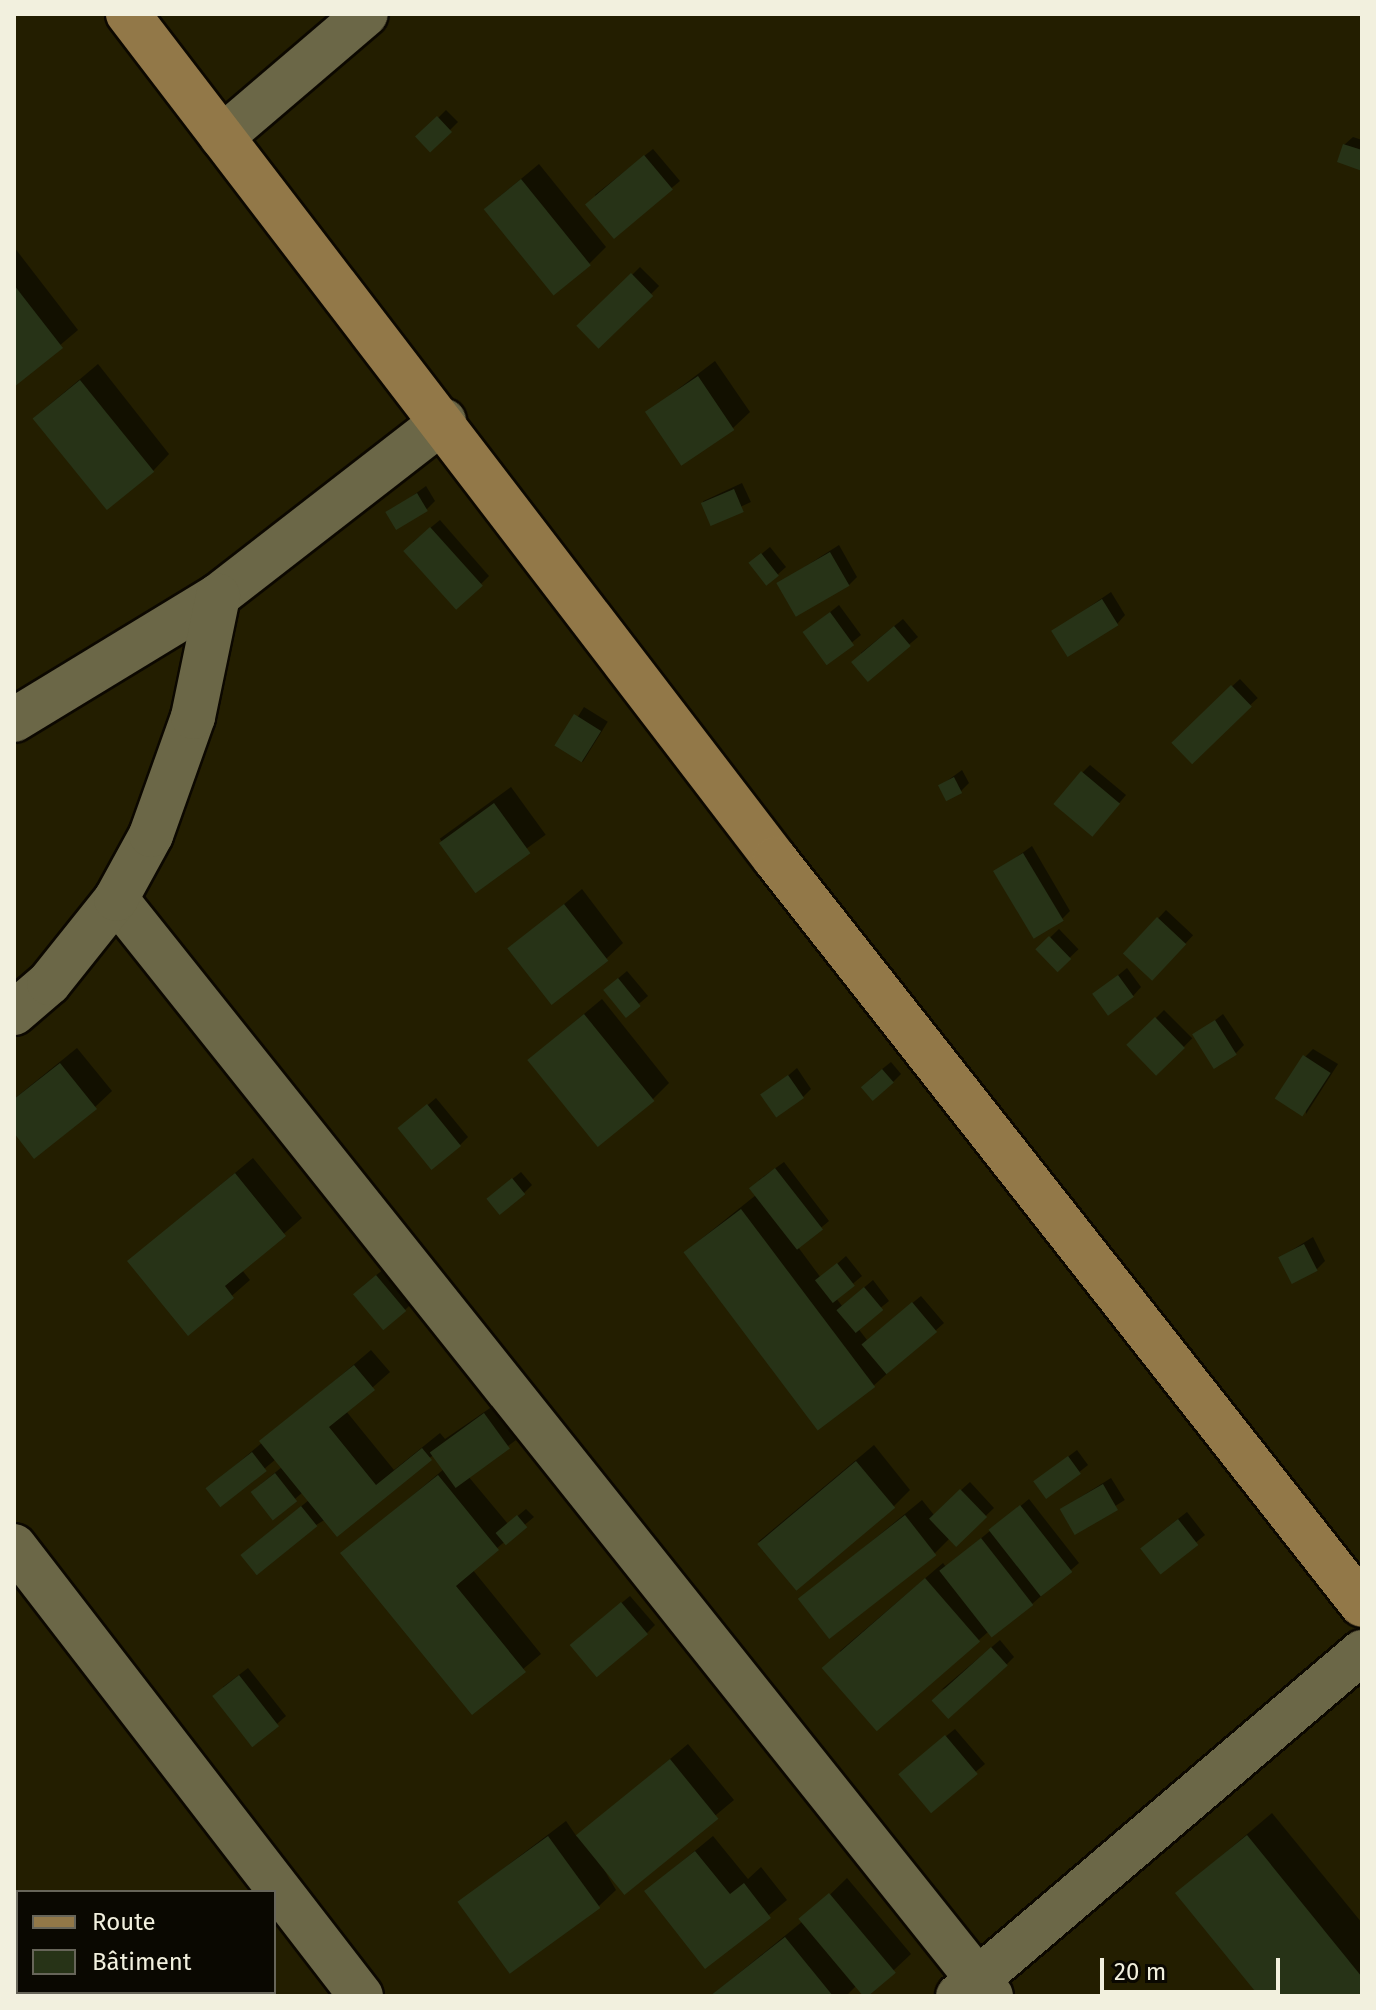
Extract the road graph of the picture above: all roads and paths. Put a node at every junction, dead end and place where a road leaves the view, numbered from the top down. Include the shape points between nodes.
1 (128, 14) edge
2 (366, 14) edge
3 (222, 137) junction
4 (444, 421) junction
5 (218, 596) junction
6 (14, 720) edge
7 (116, 899) junction
8 (14, 1013) edge
9 (14, 1546) edge
10 (1362, 1605) edge
11 (1362, 1652) edge
12 (975, 1991) edge
13 (361, 1996) edge

1 - 3 main road
2 - 3 street
3 - 4 main road
4 - 5 street
4 - 10 main road via 775,859
5 - 6 street
5 - 7 street via 193,717 151,835
7 - 8 street via 49,983
7 - 12 street
9 - 13 street
11 - 12 street

